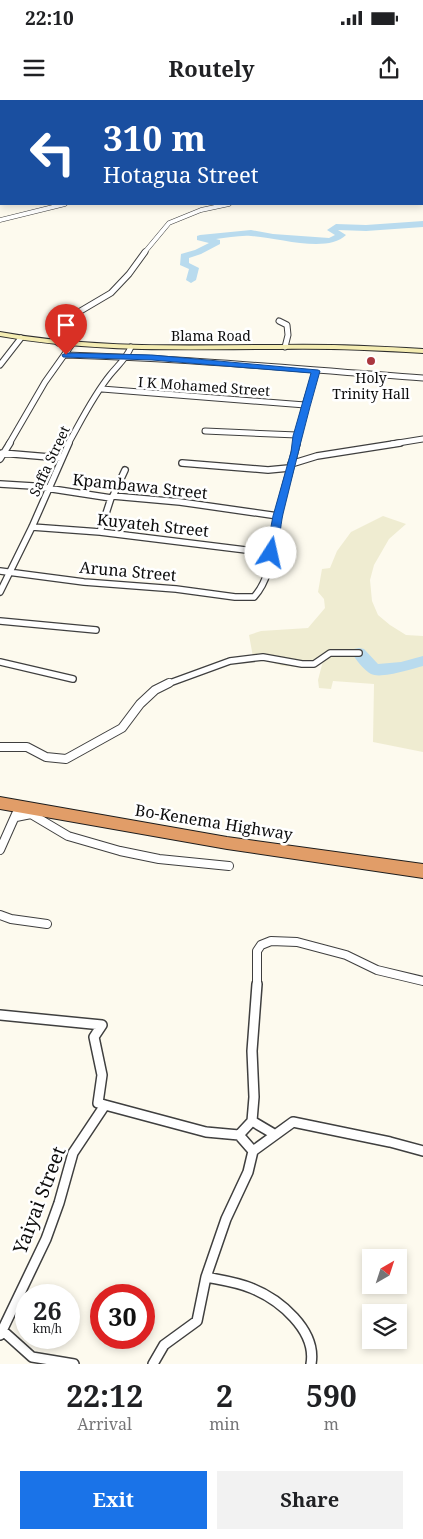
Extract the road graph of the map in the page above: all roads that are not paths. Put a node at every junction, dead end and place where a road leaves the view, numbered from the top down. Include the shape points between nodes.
1 (61, 205) edge
2 (224, 205) edge
3 (0, 220) edge
4 (279, 321) dead end
5 (0, 334) edge
6 (21, 338) junction
7 (58, 343) junction
8 (72, 344) junction
9 (130, 347) junction
10 (285, 347) junction
11 (423, 350) edge
12 (66, 355) junction
13 (127, 357) junction
14 (0, 365) edge
15 (316, 371) junction
16 (423, 378) edge
17 (102, 389) junction
18 (305, 405) junction
19 (205, 431) dead end
20 (297, 436) junction
21 (423, 439) edge
22 (3, 453) edge
23 (61, 458) junction
24 (0, 459) edge
25 (182, 462) dead end
26 (290, 466) junction
27 (124, 470) dead end
28 (0, 484) edge
29 (50, 489) junction
30 (112, 497) junction
31 (278, 516) junction
32 (32, 527) junction
33 (100, 532) junction
34 (271, 553) junction
35 (0, 570) edge
36 (10, 572) junction
37 (0, 592) edge
38 (0, 620) edge
39 (96, 630) dead end
40 (359, 654) dead end
41 (0, 662) edge
42 (73, 679) dead end
43 (0, 747) edge
44 (10, 808) edge
45 (0, 850) edge
46 (229, 866) dead end
47 (423, 871) edge
48 (0, 915) edge
49 (47, 924) dead end
50 (423, 981) edge
51 (0, 1015) edge
52 (104, 1105) junction
53 (252, 1121) junction
54 (274, 1134) junction
55 (239, 1135) junction
56 (253, 1151) junction
57 (423, 1151) edge
58 (206, 1278) junction
59 (1, 1333) edge
60 (74, 1364) edge
61 (153, 1364) edge
62 (311, 1364) edge

1 - 3 street
2 - 7 street via 172,221 106,297 72,316
4 - 10 street via 286,326
5 - 6 street, Blama Road
6 - 7 street, Blama Road
6 - 14 street
7 - 8 street, Blama Road
8 - 9 street, Blama Road
8 - 12 street
9 - 10 street, Blama Road
9 - 13 street, Saffa Street
10 - 11 street, Blama Road
12 - 13 street
12 - 22 street via 45,382
13 - 15 street
13 - 17 street, Saffa Street
15 - 16 street
15 - 18 street
17 - 18 street, I K Mohamed Street
17 - 23 street, Saffa Street via 83,416
18 - 20 street
19 - 20 street
20 - 26 street
21 - 26 street via 317,456
22 - 23 street
22 - 24 street
23 - 29 street, Saffa Street
25 - 26 street via 268,470
26 - 31 street
27 - 30 street
28 - 29 street, Kpambawa Street
29 - 30 street, Kpambawa Street
29 - 32 street, Saffa Street
30 - 31 street, Kpambawa Street via 180,502
30 - 33 street
31 - 34 street
32 - 33 street, Kuyateh Street
32 - 36 street, Saffa Street
33 - 34 street, Kuyateh Street
34 - 36 street, Aruna Street via 262,587 254,597
35 - 36 street, Aruna Street
36 - 37 street, Saffa Street
38 - 39 street
40 - 43 street via 330,653 314,664 263,658 230,661 175,680 155,690 122,728 66,759 46,757 27,747
41 - 42 street
44 - 45 street
44 - 46 street via 31,814 68,836 120,851 159,859
44 - 47 highway, Bo-Kenema Highway
48 - 49 street via 11,920
50 - 53 street via 377,970 334,951 297,942 271,941 261,945 257,951 259,969 252,1050
51 - 52 street via 102,1025 94,1037 102,1075 98,1103
52 - 55 street via 206,1132
52 - 59 street, Yaiyai Street via 73,1153 60,1203 46,1239
53 - 54 street
53 - 55 street
54 - 56 street
54 - 57 street via 293,1122
55 - 56 street
56 - 58 street via 248,1172 226,1219
58 - 61 street via 197,1321 164,1345
58 - 62 street via 245,1285 291,1316 304,1331 312,1348
59 - 60 street via 32,1357

